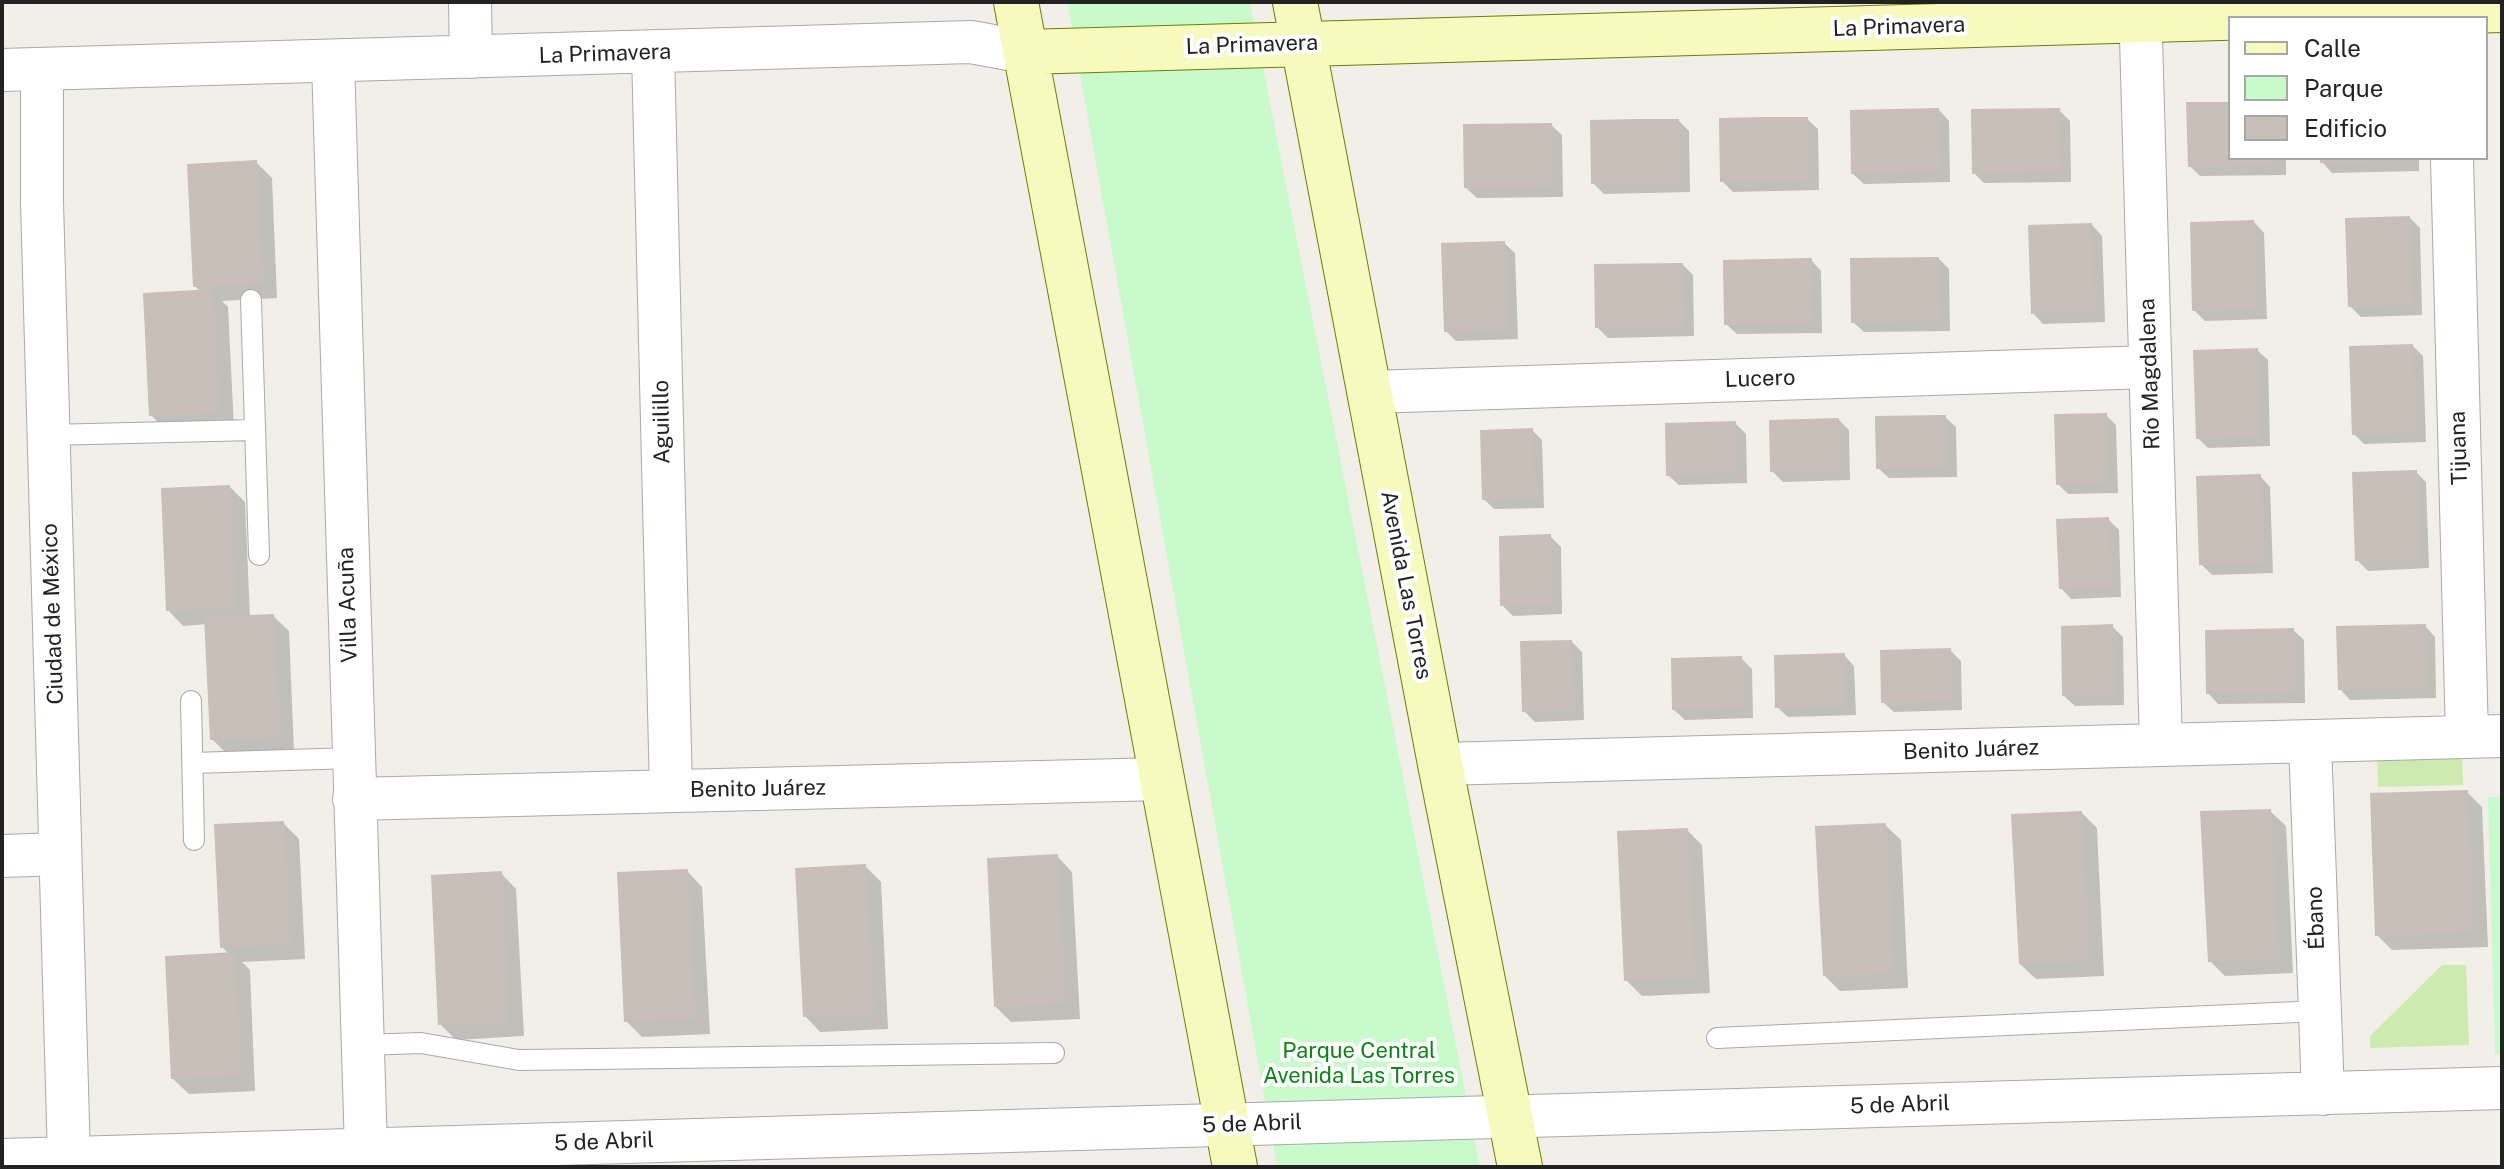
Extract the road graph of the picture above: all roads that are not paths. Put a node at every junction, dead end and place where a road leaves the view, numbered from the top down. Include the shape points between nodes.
1 (470, 2) edge
2 (1016, 2) edge
3 (2448, 10) edge
4 (2502, 10) edge
5 (2140, 11) edge
6 (1299, 23) edge
7 (653, 52) junction
8 (1025, 52) junction
9 (471, 57) junction
10 (333, 61) junction
11 (22, 70) edge
12 (2452, 160) edge
13 (251, 300) dead end
14 (2150, 367) junction
15 (1370, 392) junction
16 (255, 430) junction
17 (48, 435) junction
18 (259, 555) dead end
19 (191, 701) dead end
20 (2484, 737) edge
21 (2310, 742) junction
22 (2161, 745) junction
23 (193, 763) junction
24 (1440, 764) junction
25 (353, 778) junction
26 (1162, 779) junction
27 (671, 791) junction
28 (194, 840) dead end
29 (60, 854) junction
30 (2, 856) edge
31 (2320, 1011) junction
32 (1717, 1038) dead end
33 (362, 1045) junction
34 (1054, 1053) dead end
35 (2502, 1088) edge
36 (2323, 1094) junction
37 (1512, 1116) junction
38 (1227, 1125) junction
39 (366, 1149) junction
40 (69, 1158) junction
41 (2, 1160) edge
42 (1235, 1167) edge
43 (1520, 1167) edge

1 - 9 street
2 - 8 street
3 - 4 street, La Primavera
3 - 5 street, La Primavera
5 - 6 street, La Primavera
5 - 14 street, Río Magdalena
6 - 8 street, La Primavera
6 - 15 street, Avenida Las Torres
7 - 8 street, La Primavera via 971,42
7 - 9 street, La Primavera
7 - 27 street, Aguilillo
8 - 26 street
9 - 10 street, La Primavera
10 - 11 street, La Primavera
10 - 25 street, Villa Acuña
11 - 17 street, Ciudad de México via 42,202
12 - 20 street, Tijuana
13 - 16 lane
14 - 15 street, Lucero
14 - 22 street, Río Magdalena
15 - 24 street, Avenida Las Torres
16 - 17 lane
16 - 18 lane
17 - 29 street, Ciudad de México
19 - 23 lane
20 - 21 street, Benito Juárez
21 - 22 street, Benito Juárez
21 - 31 street, Ébano
22 - 24 street, Benito Juárez
23 - 25 lane
23 - 28 lane
24 - 37 street, Avenida Las Torres
25 - 27 street, Benito Juárez
25 - 33 street, Villa Acuña
26 - 27 street, Benito Juárez
26 - 38 street
29 - 30 street
29 - 40 street, Ciudad de México
31 - 32 lane
31 - 36 street, Ébano
33 - 34 lane via 421,1043 519,1060
33 - 39 street, Villa Acuña
35 - 36 street, 5 de Abril
36 - 37 street, 5 de Abril
37 - 38 street, 5 de Abril
37 - 43 street, Avenida Las Torres
38 - 39 street, 5 de Abril
38 - 42 street
39 - 40 street, 5 de Abril
40 - 41 street, 5 de Abril

